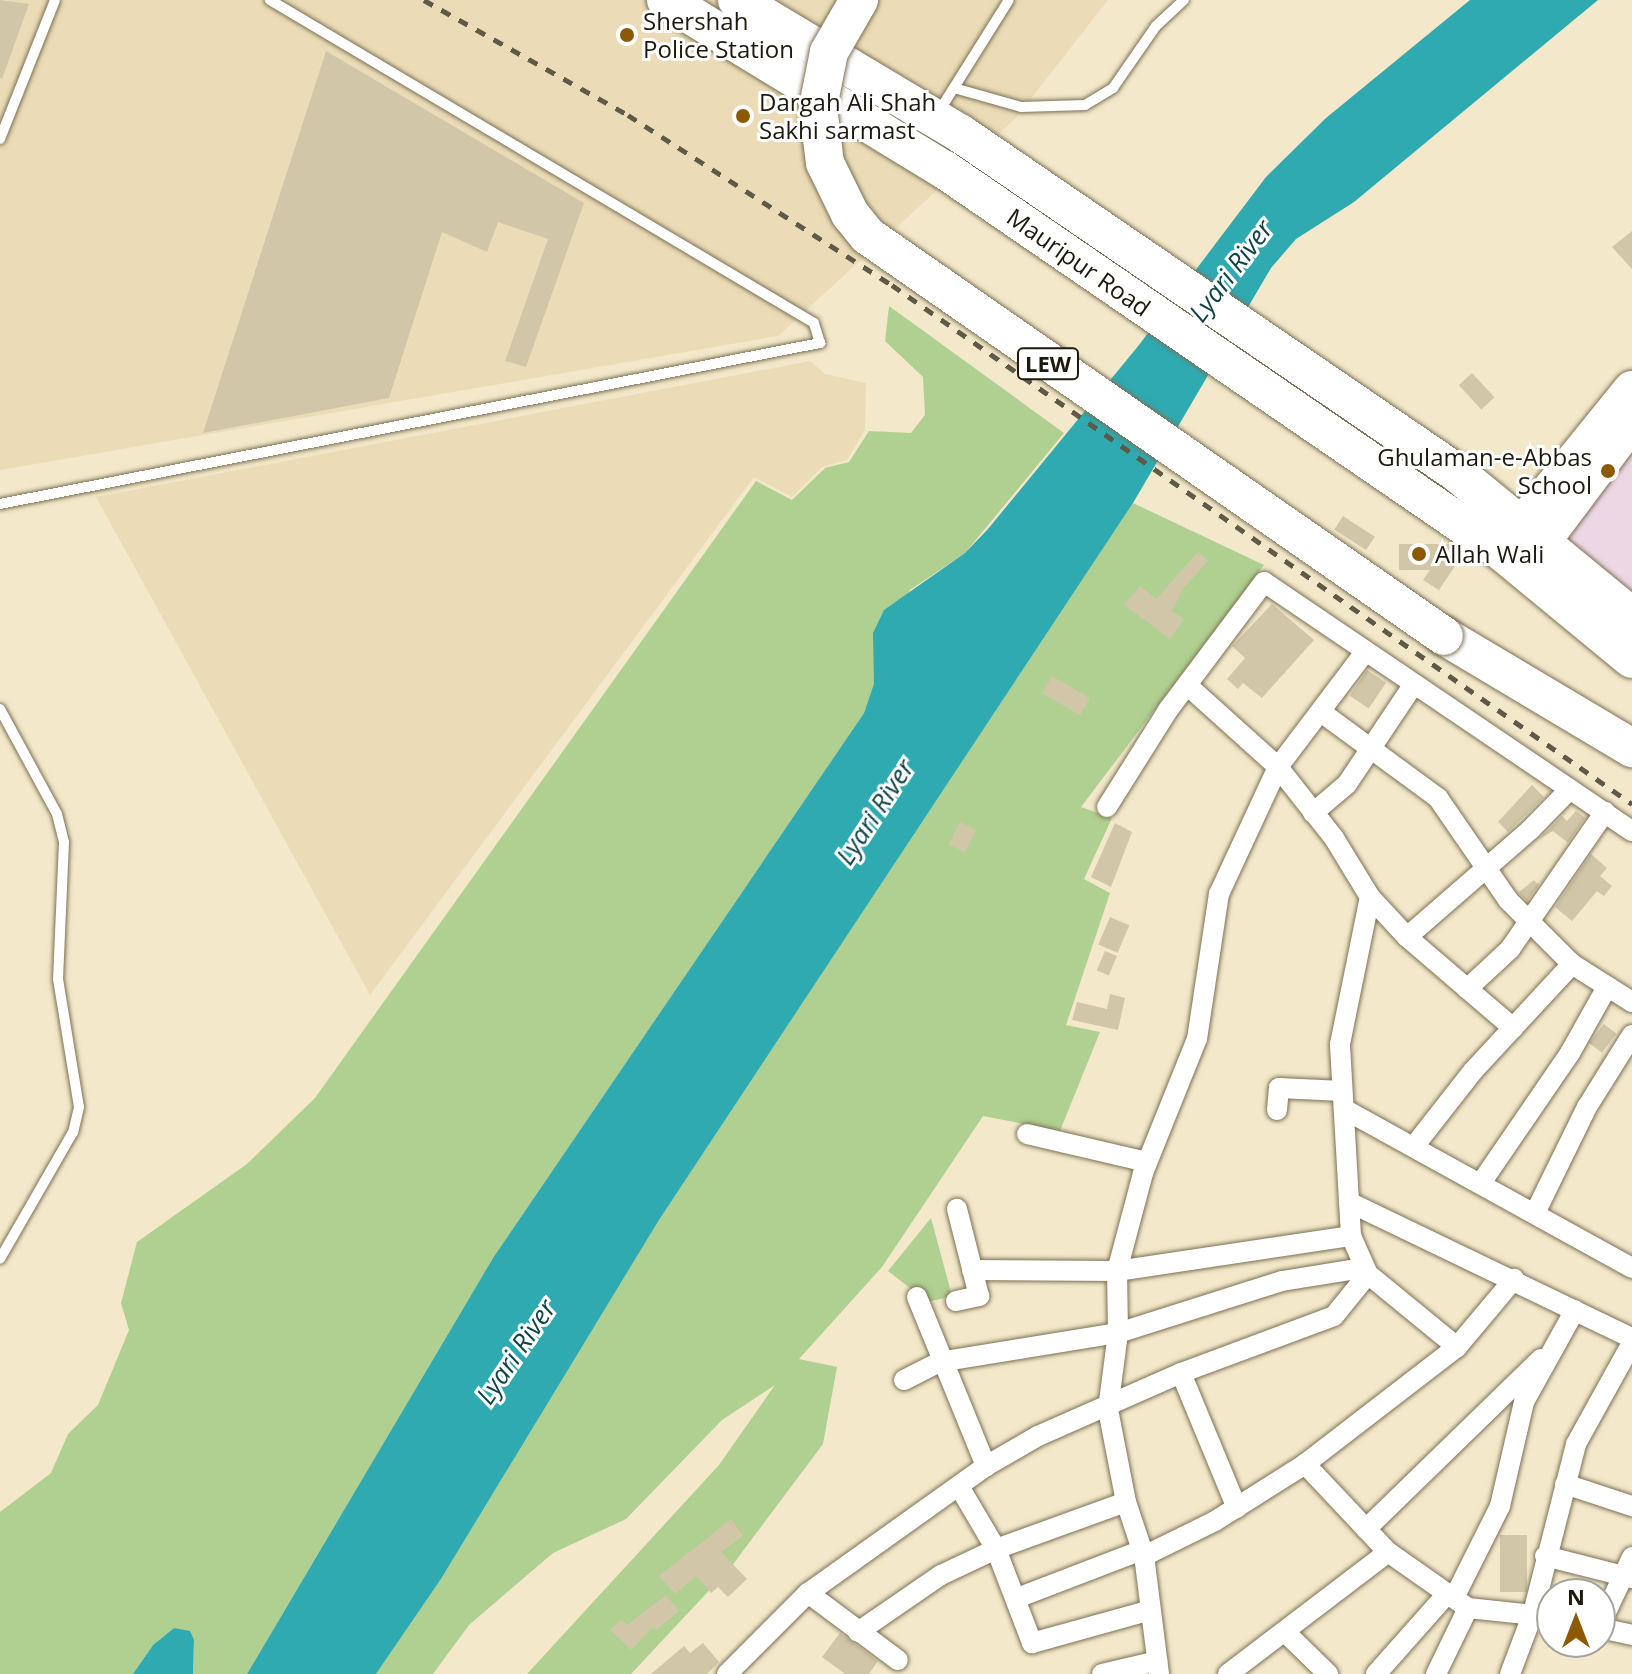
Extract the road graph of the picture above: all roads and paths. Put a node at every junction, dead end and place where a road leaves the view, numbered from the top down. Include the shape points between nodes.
1 (55, 0) edge
2 (270, 0) edge
3 (666, 0) edge
4 (737, 0) edge
5 (859, 0) edge
6 (1009, 0) edge
7 (1184, 0) edge
8 (950, 113) junction
9 (0, 139) edge
10 (1632, 390) edge
11 (1632, 427) edge
12 (0, 504) edge
13 (1523, 548) junction
14 (1632, 617) edge
15 (1365, 652) junction
16 (1632, 659) edge
17 (1414, 684) junction
18 (1187, 685) junction
19 (0, 709) edge
20 (1321, 712) junction
21 (1369, 747) junction
22 (1632, 748) edge
23 (1278, 767) junction
24 (1570, 789) junction
25 (1107, 807) dead end
26 (1605, 812) junction
27 (1313, 813) junction
28 (1632, 831) edge
29 (1486, 868) junction
30 (1370, 897) junction
31 (1527, 920) junction
32 (1407, 937) junction
33 (1572, 964) junction
34 (1607, 987) junction
35 (1467, 989) junction
36 (1632, 1002) edge
37 (1513, 1028) junction
38 (1632, 1035) edge
39 (1343, 1100) junction
40 (1277, 1110) dead end
41 (1027, 1134) dead end
42 (1415, 1145) junction
43 (1147, 1162) junction
44 (1481, 1183) junction
45 (1349, 1202) junction
46 (957, 1209) dead end
47 (1535, 1213) junction
48 (1351, 1236) junction
49 (0, 1259) edge
50 (1632, 1268) edge
51 (972, 1270) junction
52 (1117, 1271) junction
53 (1365, 1271) junction
54 (1514, 1279) junction
55 (917, 1297) dead end
56 (956, 1301) dead end
57 (1575, 1310) junction
58 (1118, 1333) junction
59 (1632, 1340) edge
60 (1558, 1342) junction
61 (1457, 1347) junction
62 (939, 1362) junction
63 (1181, 1373) junction
64 (904, 1380) dead end
65 (1108, 1409) junction
66 (1305, 1464) junction
67 (986, 1466) junction
68 (1565, 1484) junction
69 (960, 1488) junction
70 (1126, 1502) junction
71 (1632, 1506) edge
72 (1237, 1508) junction
73 (1366, 1529) junction
74 (996, 1549) junction
75 (1388, 1552) junction
76 (1143, 1553) junction
77 (1545, 1556) junction
78 (1629, 1570) edge
79 (1544, 1578) edge
80 (808, 1593) junction
81 (1616, 1596) edge
82 (1017, 1598) junction
83 (1456, 1600) junction
84 (1151, 1610) junction
85 (1536, 1614) edge
86 (1536, 1626) edge
87 (858, 1632) junction
88 (1286, 1633) junction
89 (898, 1660) dead end
90 (1159, 1668) edge
91 (739, 1671) edge
92 (1102, 1674) edge
93 (1228, 1674) edge
94 (1328, 1674) edge
95 (1376, 1674) edge
96 (1436, 1674) edge
97 (1510, 1674) edge

1 - 9 lane
2 - 12 lane via 814,323 820,343
3 - 13 highway, Mauripur Road via 945,170 1429,504
4 - 8 highway, Mauripur Road
5 - 22 highway, LEW, bridge via 829,52 818,107 825,163 850,214 868,236 1444,636
6 - 8 lane
7 - 8 lane via 1156,26 1113,88 1085,105
8 - 13 highway, Mauripur Road via 1457,473
10 - 13 highway
11 - 13 main road
13 - 14 highway, Mauripur Road
13 - 16 highway, Mauripur Road
15 - 17 street
15 - 18 street via 1264,582
15 - 20 street
17 - 21 street
17 - 24 street
18 - 23 street
18 - 25 street
19 - 49 lane via 57,814 64,842 58,979 79,1107 73,1132
20 - 21 street
20 - 23 street
21 - 27 street via 1347,784
21 - 29 street via 1438,798
23 - 27 street
23 - 43 street via 1219,894 1197,1039
24 - 26 street
24 - 29 street
26 - 28 street
26 - 31 street
27 - 30 street
29 - 31 street
29 - 32 street
30 - 32 street
30 - 39 street via 1340,1044
31 - 33 street
31 - 35 street via 1510,949
32 - 35 street
33 - 34 street
33 - 37 street
34 - 36 street
34 - 44 street via 1570,1053
35 - 37 street
37 - 42 street
38 - 47 street via 1587,1107
39 - 40 street via 1279,1088
39 - 42 street
39 - 45 street
41 - 43 street
42 - 44 street
43 - 52 street
44 - 47 street
45 - 48 street
45 - 54 street
46 - 51 street
47 - 50 street
48 - 52 street
48 - 53 street
51 - 52 street
51 - 56 street via 979,1296
52 - 58 street
53 - 58 street via 1282,1281
53 - 61 street
53 - 63 street via 1334,1316
54 - 57 street
54 - 61 street
55 - 62 street
57 - 59 street
57 - 60 street
58 - 62 street
58 - 65 street
59 - 68 street via 1576,1444
60 - 73 street
60 - 83 street via 1524,1402 1500,1506
61 - 66 street
62 - 64 street
62 - 67 street
63 - 65 street
63 - 72 street
65 - 67 street via 1038,1436
65 - 70 street
66 - 72 street
66 - 73 street
67 - 69 street
68 - 71 street
68 - 77 street
69 - 74 street
69 - 80 street
70 - 74 street
70 - 76 street
72 - 76 street
73 - 75 street
74 - 82 street
74 - 87 street via 941,1575
75 - 83 street
75 - 88 street
76 - 82 street
76 - 84 street
77 - 78 street
77 - 79 street
78 - 81 street
80 - 87 street
80 - 91 street
82 - 84 street via 1032,1643
83 - 85 street
83 - 95 street
83 - 96 street
84 - 90 street
86 - 97 street
87 - 89 street
88 - 93 street
88 - 94 street
90 - 92 street

